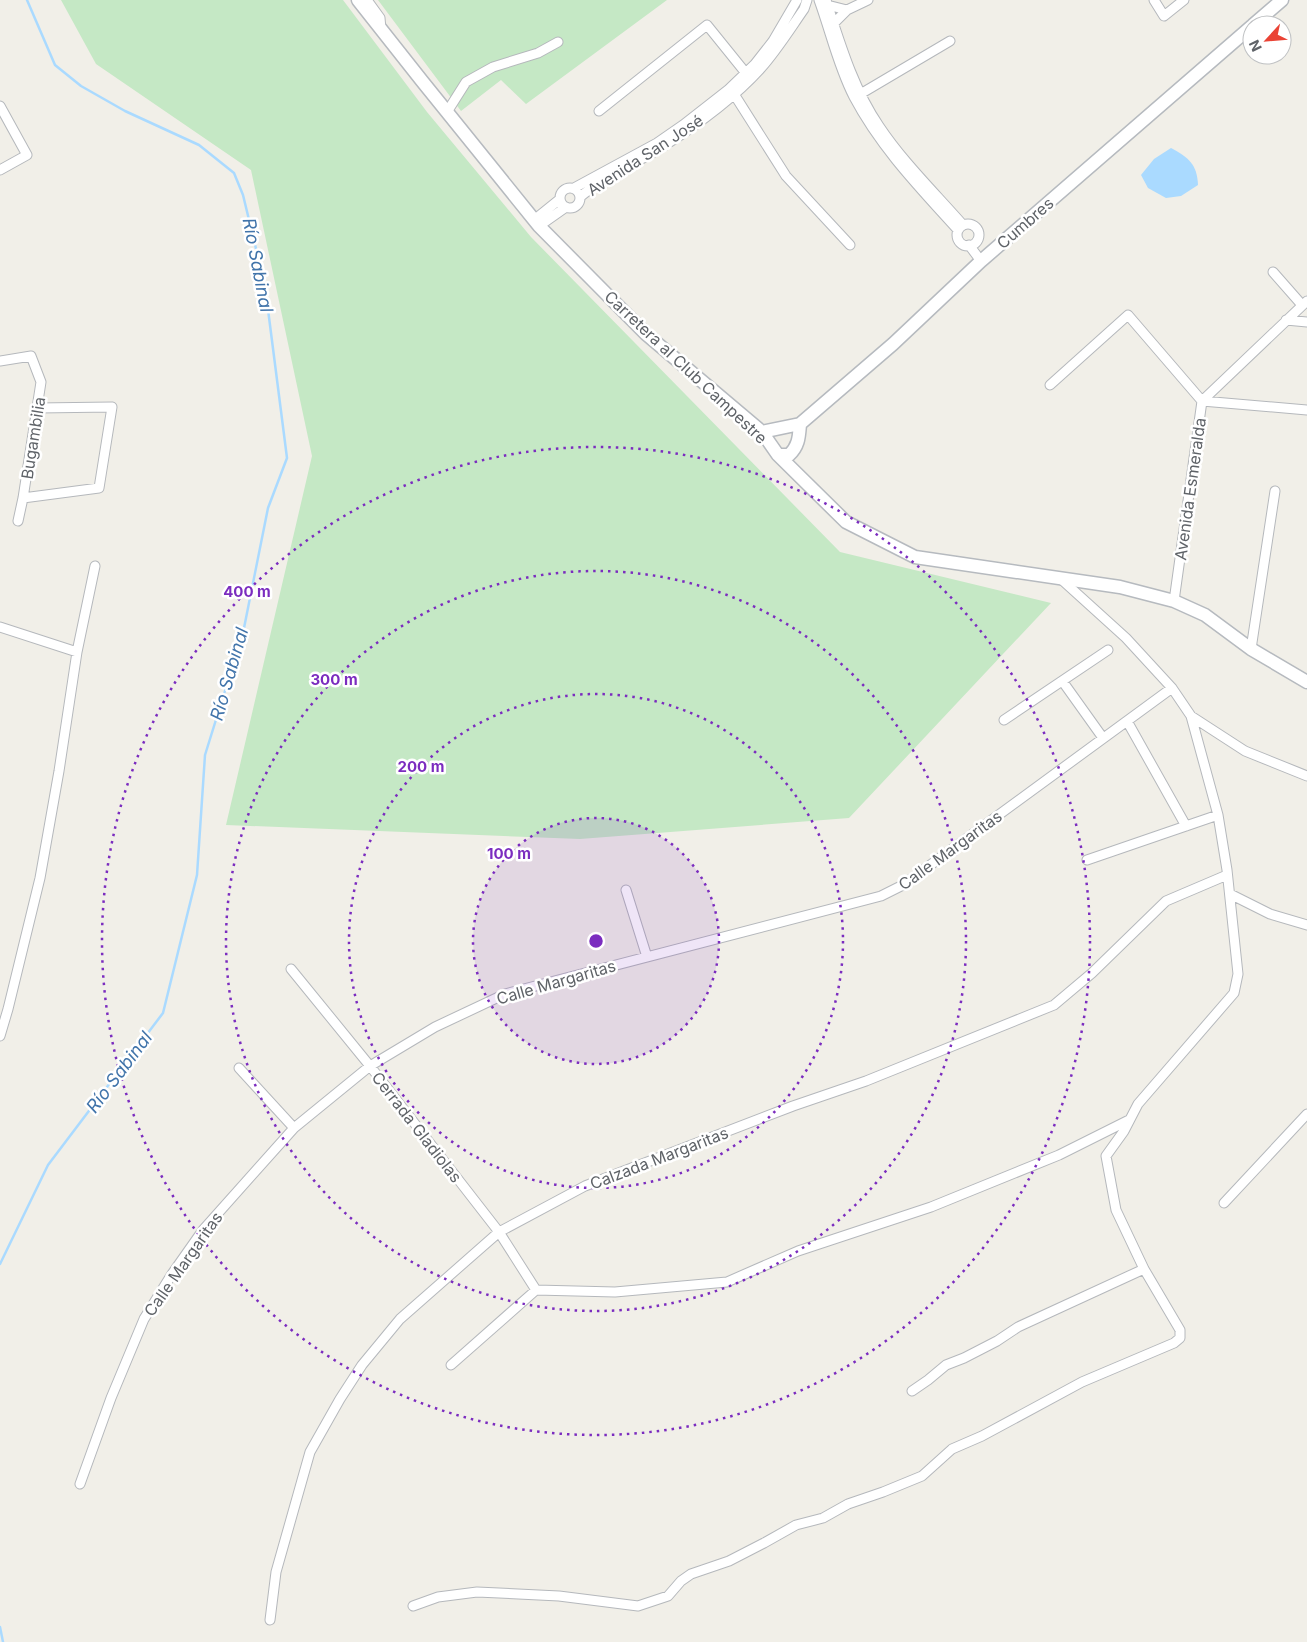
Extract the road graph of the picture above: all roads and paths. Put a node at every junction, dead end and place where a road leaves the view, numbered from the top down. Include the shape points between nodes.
1 (358, 0) edge
2 (367, 0) edge
3 (797, 0) edge
4 (807, 0) edge
5 (868, 0) edge
6 (1154, 0) edge
7 (1184, 0) edge
8 (1282, 0) edge
9 (824, 2) edge
10 (847, 10) junction
11 (1265, 15) edge
12 (834, 24) junction
13 (382, 30) junction
14 (1242, 35) edge
15 (950, 41) dead end
16 (558, 42) dead end
17 (748, 76) junction
18 (734, 94) junction
19 (857, 96) junction
20 (0, 106) edge
21 (598, 111) dead end
22 (447, 112) junction
23 (0, 170) edge
24 (574, 188) junction
25 (580, 197) junction
26 (560, 199) junction
27 (566, 207) junction
28 (537, 223) junction
29 (960, 228) junction
30 (972, 244) junction
31 (850, 245) dead end
32 (983, 258) junction
33 (1273, 272) dead end
34 (1305, 303) edge
35 (1286, 320) junction
36 (1307, 322) edge
37 (0, 361) edge
38 (1050, 385) dead end
39 (1202, 401) junction
40 (38, 408) junction
41 (1307, 410) edge
42 (800, 424) junction
43 (762, 432) junction
44 (778, 455) junction
45 (1275, 491) dead end
46 (23, 498) junction
47 (18, 521) dead end
48 (95, 566) dead end
49 (1062, 580) junction
50 (1174, 601) junction
51 (0, 627) edge
52 (1251, 649) junction
53 (1108, 650) dead end
54 (77, 652) junction
55 (1063, 682) junction
56 (1307, 682) edge
57 (1172, 688) junction
58 (1191, 716) junction
59 (1004, 720) dead end
60 (1127, 721) junction
61 (1103, 738) junction
62 (1307, 776) edge
63 (1218, 815) junction
64 (1186, 826) junction
65 (1087, 860) dead end
66 (1227, 875) junction
67 (626, 890) dead end
68 (1230, 894) junction
69 (1307, 925) edge
70 (647, 957) junction
71 (291, 969) dead end
72 (0, 1036) edge
73 (370, 1066) junction
74 (239, 1068) dead end
75 (1307, 1114) edge
76 (1130, 1120) junction
77 (294, 1128) junction
78 (1224, 1203) dead end
79 (499, 1232) junction
80 (1144, 1269) junction
81 (536, 1290) junction
82 (451, 1365) dead end
83 (912, 1391) dead end
84 (80, 1484) dead end
85 (413, 1606) dead end
86 (270, 1620) dead end

1 - 13 street, Carretera al Club Campestre
2 - 13 street via 380,18
3 - 17 street, Avenida San José
4 - 17 street, Avenida San José via 780,44 761,68
5 - 10 street
6 - 7 street via 1164,16
8 - 11 street, Cumbres
9 - 10 street
9 - 12 street
9 - 19 street via 844,74
10 - 12 street
12 - 19 street
13 - 22 street, Carretera al Club Campestre
14 - 32 street, Cumbres
15 - 19 street
16 - 22 street via 538,53 493,67 466,82
17 - 18 street, Avenida San José
17 - 21 street via 707,25
17 - 24 street, Avenida San José via 684,126
18 - 25 street, Avenida San José via 688,131
18 - 31 street via 786,176
19 - 29 street via 893,157
20 - 23 street via 27,155
22 - 28 street, Carretera al Club Campestre
24 - 25 street
24 - 26 street via 564,190
25 - 27 street via 576,206
26 - 27 street
26 - 28 street
27 - 28 street
28 - 43 street, Carretera al Club Campestre via 646,334
29 - 30 street via 959,241
29 - 30 street via 970,224 976,228 978,235
30 - 32 street
32 - 42 street, Cumbres via 893,344
33 - 34 street
34 - 35 street, Avenida Esmeralda
35 - 36 street
35 - 39 street, Avenida Esmeralda
37 - 40 street, Bugambilia via 31,356 41,382
38 - 39 street via 1128,315
39 - 41 street
39 - 50 street, Avenida Esmeralda
40 - 46 street, Bugambilia
40 - 46 street via 112,407 100,488
42 - 43 street, Cumbres
42 - 44 street via 794,450 790,455
43 - 44 street, Carretera al Club Campestre
44 - 49 street, Carretera al Club Campestre via 846,522 915,557
45 - 52 street
46 - 47 street, Bugambilia
48 - 54 street
49 - 50 street, Carretera al Club Campestre via 1120,588
49 - 57 street via 1126,638
50 - 52 street, Carretera al Club Campestre via 1205,615
51 - 54 street
52 - 56 street, Carretera al Club Campestre
53 - 55 street
54 - 72 street via 40,878
55 - 59 street
55 - 61 street
57 - 58 street
57 - 60 street, Calle Margaritas
58 - 62 street via 1245,751
58 - 63 street
60 - 61 street, Calle Margaritas
60 - 64 street
61 - 70 street, Calle Margaritas via 903,886 881,896
63 - 64 street
63 - 66 street
64 - 65 street
66 - 68 street
66 - 79 street, Calzada Margaritas via 1166,901 1054,1005 866,1081 585,1186
67 - 70 street
68 - 69 street via 1270,914
68 - 76 street via 1238,974 1234,993 1138,1104
70 - 73 street, Calle Margaritas via 505,994 435,1027
71 - 73 street, Cerrada Gladiolas
73 - 77 street, Calle Margaritas
73 - 79 street, Cerrada Gladiolas
74 - 77 street
75 - 78 street
76 - 80 street via 1106,1156 1116,1210
76 - 81 street via 1059,1155 931,1207 798,1251 727,1282 615,1292
77 - 84 street, Calle Margaritas via 203,1230 144,1319
79 - 81 street, Cerrada Gladiolas
79 - 86 street, Calzada Margaritas via 400,1319 340,1398 310,1452 276,1572
80 - 83 street via 946,1364
80 - 85 street via 1180,1330 1180,1338 1174,1343 1082,1382 952,1449 922,1476 848,1504 823,1518 796,1525 729,1561 691,1574 668,1596 638,1606 559,1596 477,1592 438,1597
81 - 82 street

